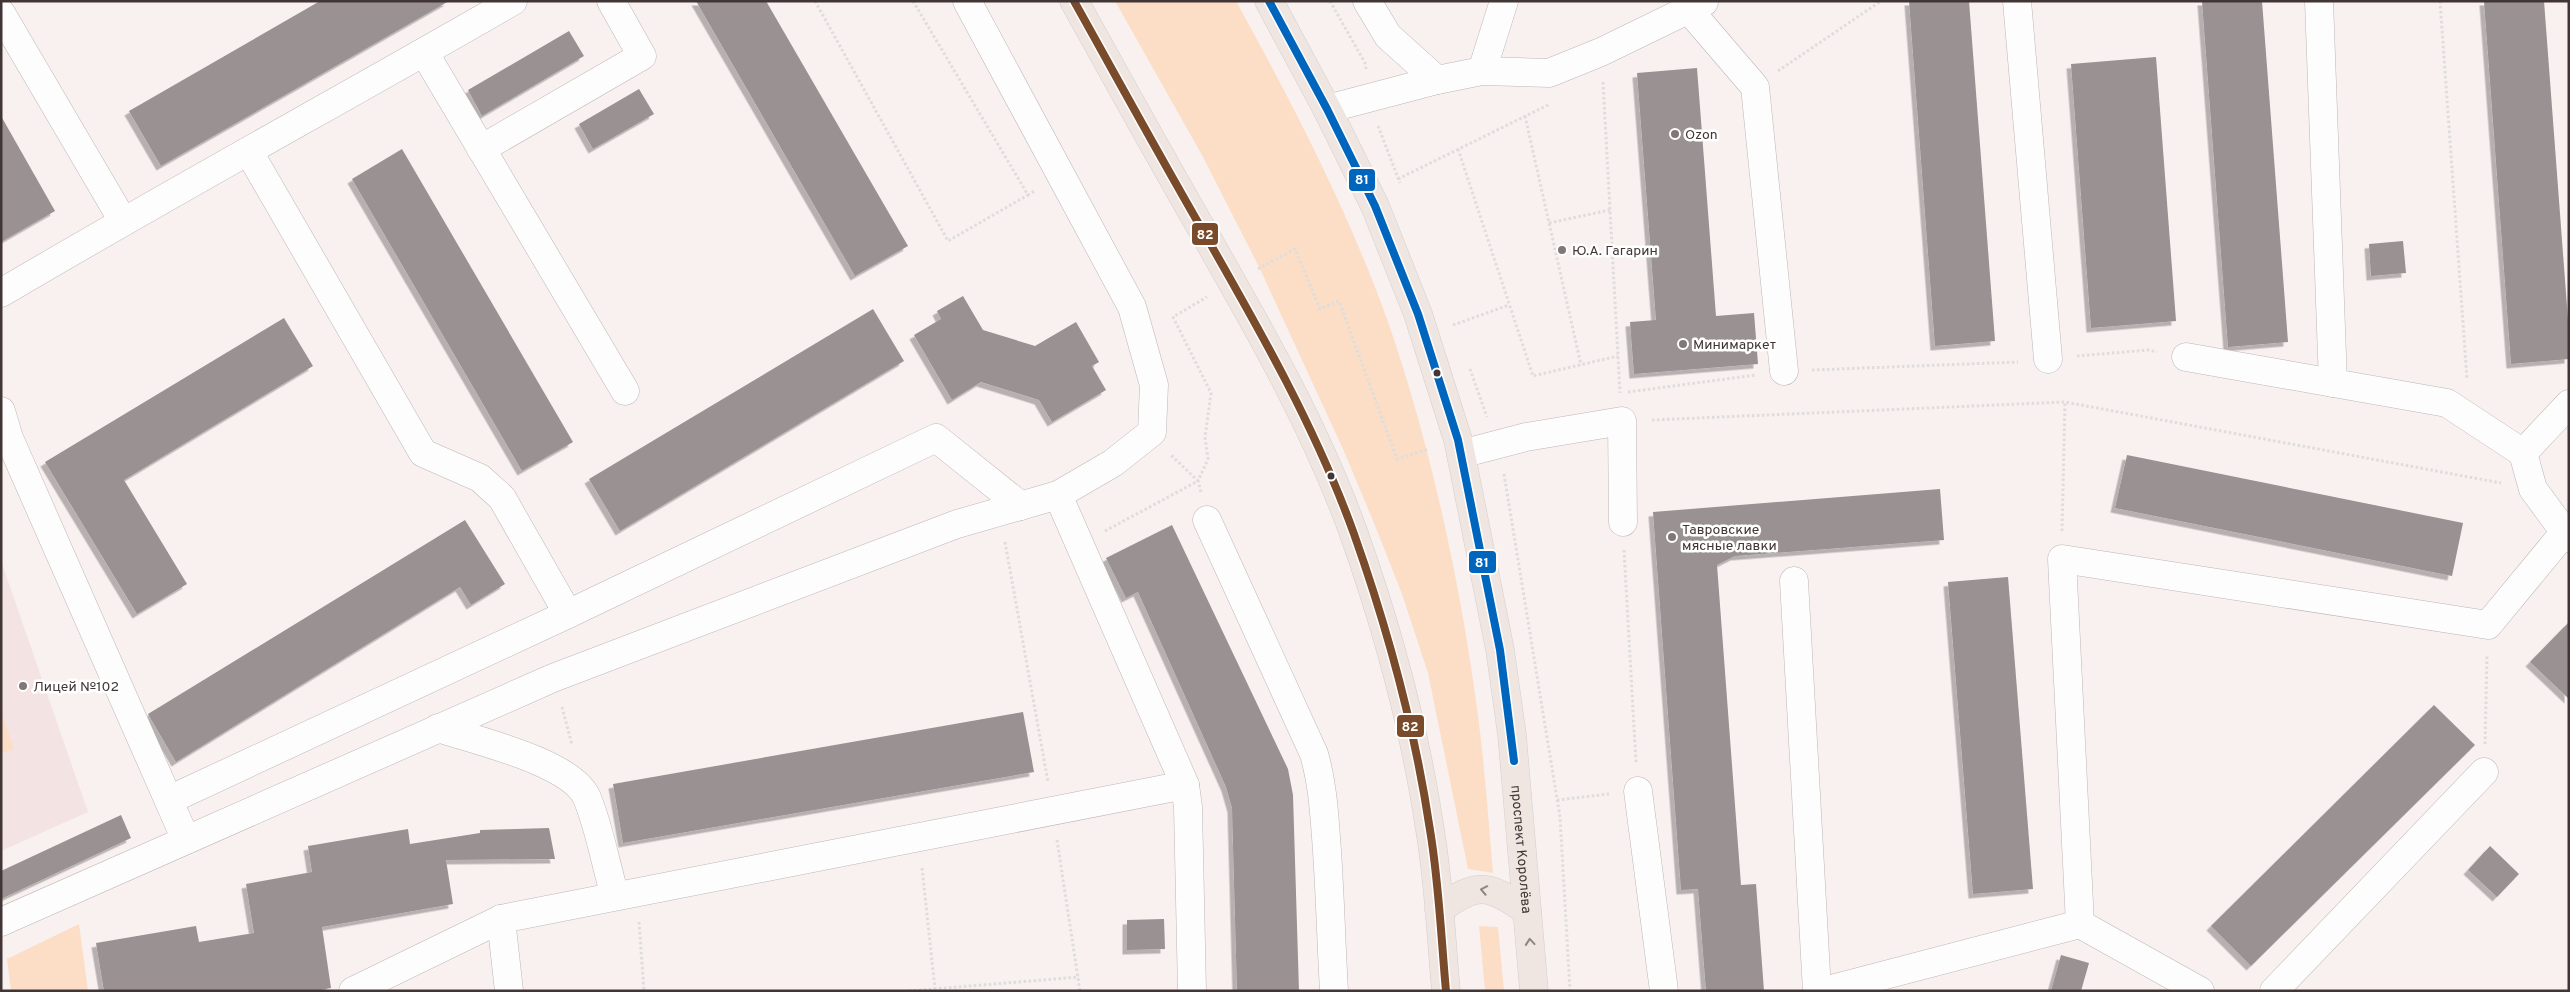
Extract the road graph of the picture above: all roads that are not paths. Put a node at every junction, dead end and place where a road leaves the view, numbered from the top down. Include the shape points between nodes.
1 (514, 1) edge
2 (611, 1) edge
3 (967, 1) edge
4 (1074, 1) edge
5 (1269, 1) edge
6 (1367, 1) edge
7 (1504, 1) edge
8 (2017, 1) edge
9 (2320, 1) edge
10 (1697, 6) edge
11 (1, 13) edge
12 (424, 52) junction
13 (1482, 71) junction
14 (1437, 80) junction
15 (1327, 108) junction
16 (481, 149) junction
17 (249, 152) junction
18 (123, 221) junction
19 (1, 293) edge
20 (2186, 357) road end
21 (2048, 359) road end
22 (1784, 371) road end
23 (2333, 383) junction
24 (625, 391) dead end
25 (2569, 404) edge
26 (1, 411) edge
27 (2523, 453) junction
28 (1461, 454) junction
29 (1058, 495) junction
30 (1010, 509) junction
31 (1207, 520) dead end
32 (1623, 522) road end
33 (2566, 535) edge
34 (1794, 581) dead end
35 (568, 614) junction
36 (438, 728) junction
37 (2484, 772) road end
38 (1185, 785) junction
39 (1638, 791) road end
40 (169, 800) junction
41 (186, 840) junction
42 (626, 894) junction
43 (1439, 910) junction
44 (1527, 911) junction
45 (501, 919) junction
46 (1, 922) edge
47 (2080, 924) junction
48 (353, 991) edge
49 (509, 991) edge
50 (1192, 991) edge
51 (1334, 991) edge
52 (1446, 991) edge
53 (1534, 991) edge
54 (1664, 991) edge
55 (1817, 991) edge
56 (1824, 991) edge
57 (2200, 991) edge
58 (2274, 991) edge

1 - 12 lane
2 - 16 lane via 642,56
3 - 29 lane via 1132,307 1154,385 1152,432 1113,463
4 - 43 main road via 1254,320 1324,460 1353,532 1384,624 1417,756 1431,833
5 - 15 main road, проспект Королёва
6 - 14 lane via 1388,36
7 - 13 lane
8 - 21 lane
9 - 23 lane
10 - 13 lane via 1549,73
10 - 22 lane via 1755,87
11 - 18 lane
12 - 16 lane
12 - 17 lane
13 - 14 lane
14 - 15 lane
15 - 28 main road, проспект Королёва via 1375,206 1418,314
16 - 24 lane
17 - 18 lane
17 - 35 lane via 423,453 480,478 502,498
18 - 19 lane
20 - 23 lane
23 - 27 lane via 2447,403
25 - 27 lane
26 - 40 lane via 9,438
27 - 33 lane via 2533,488
28 - 32 lane via 1526,437 1622,421
28 - 44 main road, проспект Королёва via 1500,650 1512,735
29 - 30 lane
29 - 38 lane
30 - 35 lane via 936,438
30 - 36 lane via 957,524 553,678
31 - 51 lane via 1319,769 1328,860
33 - 47 lane via 2488,626 2062,559
34 - 55 lane
35 - 40 lane
36 - 41 lane
36 - 42 lane via 533,758 564,773 587,796
37 - 58 lane
38 - 42 lane
38 - 50 lane
39 - 54 lane
40 - 41 lane
41 - 46 lane
42 - 45 lane
44 -> 43 main road via 1503,894 1477,888 1459,895
43 - 52 main road
53 -> 44 main road, проспект Королёва
45 - 48 lane
45 - 49 lane
47 - 56 lane
47 - 57 lane

